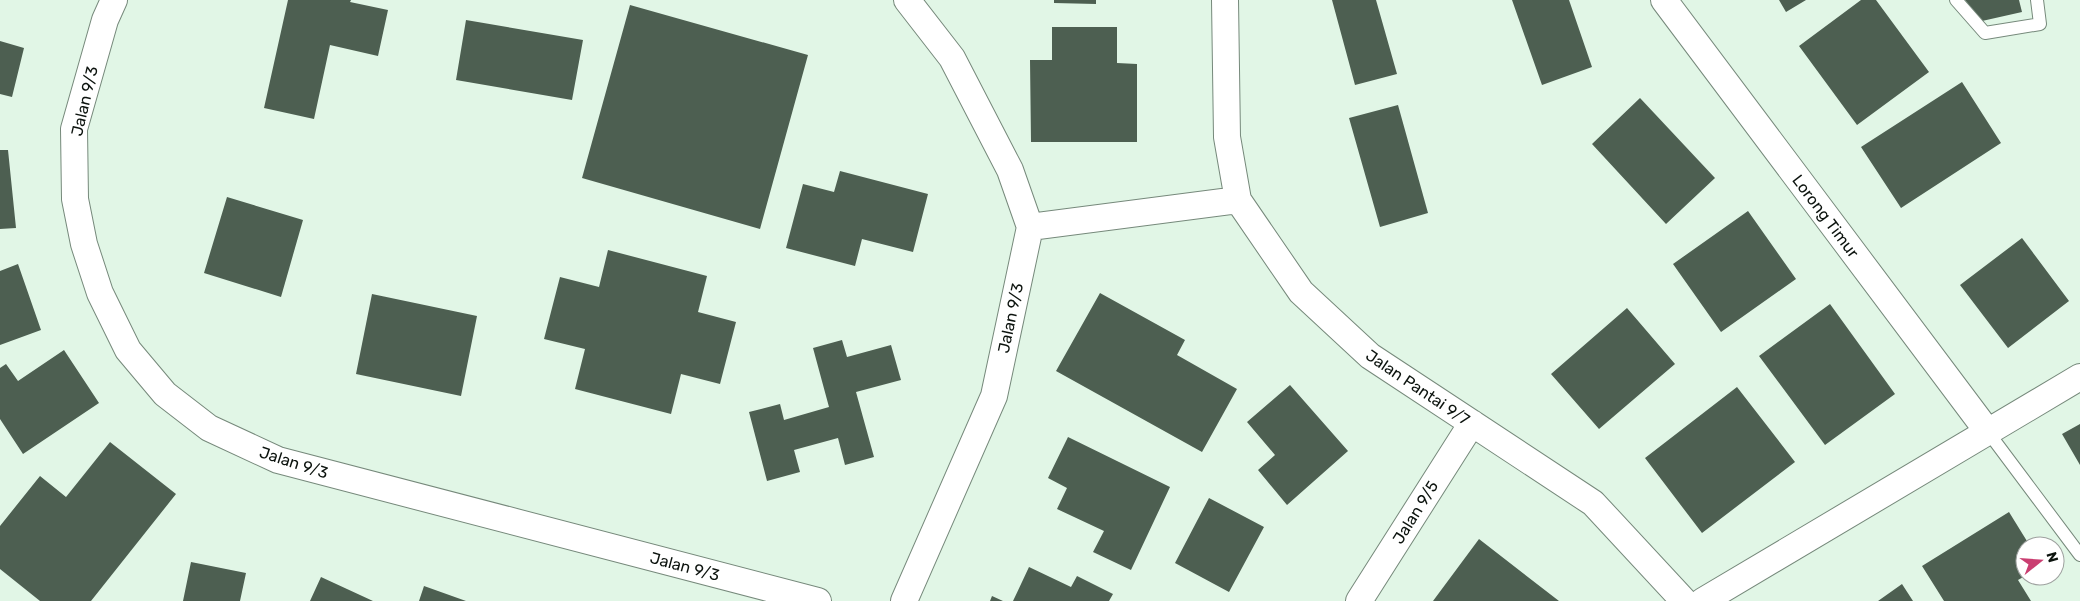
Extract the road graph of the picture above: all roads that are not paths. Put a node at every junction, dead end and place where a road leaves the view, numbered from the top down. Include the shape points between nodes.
1 (114, 0) edge
2 (907, 0) edge
3 (1225, 0) edge
4 (1664, 0) edge
5 (1956, 0) edge
6 (2036, 0) edge
7 (1238, 200) junction
8 (1030, 227) junction
9 (2080, 377) edge
10 (1472, 423) junction
11 (1988, 432) junction
12 (2080, 555) edge
13 (818, 601) edge
14 (904, 601) edge
15 (1359, 601) edge
16 (1684, 601) edge
17 (1702, 601) edge

1 - 13 street, Jalan 9/3 via 105,20 74,129 75,199 84,244 100,293 128,350 165,394 209,428 278,460
2 - 8 street via 952,58 1010,170
3 - 7 street, Jalan Pantai 9/7 via 1226,137
4 - 11 street, Lorong Timur
5 - 6 lane via 1985,33 2040,24
7 - 8 street
7 - 10 street, Jalan Pantai 9/7 via 1301,292 1370,356
8 - 14 street, Jalan 9/3 via 994,396
9 - 11 street
10 - 15 street, Jalan 9/5
10 - 16 street, Jalan Pantai 9/7 via 1593,503
11 - 12 lane
11 - 17 street

